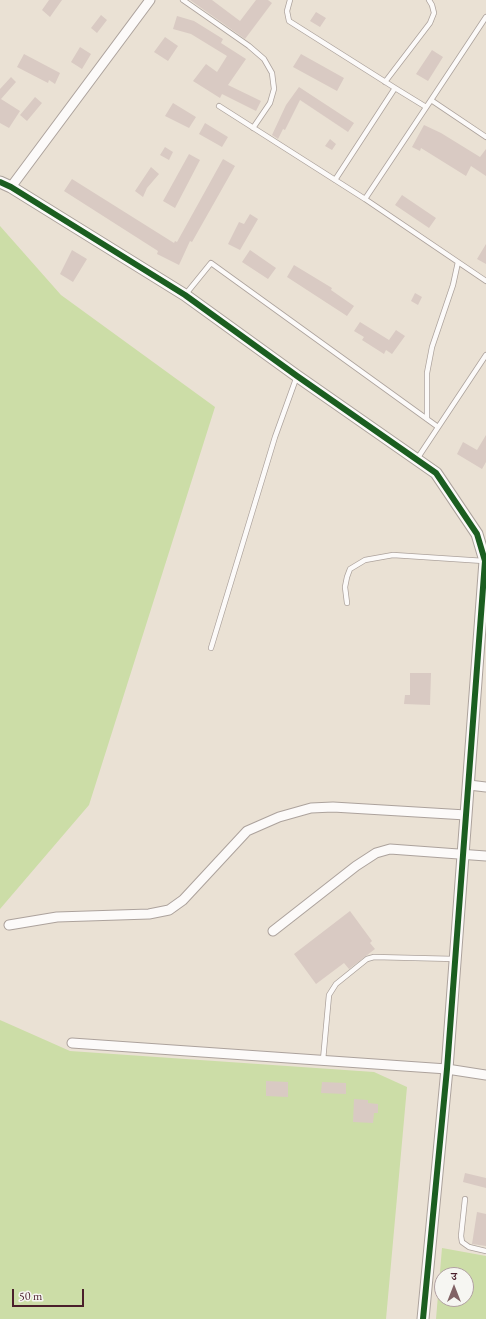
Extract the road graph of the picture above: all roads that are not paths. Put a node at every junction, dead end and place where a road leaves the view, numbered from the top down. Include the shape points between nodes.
1 (150, 0) edge
2 (183, 0) edge
3 (290, 0) edge
4 (429, 0) edge
5 (486, 17) edge
6 (385, 82) junction
7 (395, 88) junction
8 (431, 100) junction
9 (219, 106) dead end
10 (426, 107) junction
11 (253, 128) junction
12 (486, 137) edge
13 (335, 180) junction
14 (0, 182) edge
15 (11, 187) junction
16 (365, 199) junction
17 (458, 262) junction
18 (486, 281) edge
19 (185, 295) junction
20 (486, 355) edge
21 (297, 376) junction
22 (427, 419) junction
23 (438, 427) junction
24 (417, 459) junction
25 (485, 561) edge
26 (347, 603) dead end
27 (211, 648) dead end
28 (469, 785) junction
29 (486, 787) edge
30 (466, 816) junction
31 (464, 853) junction
32 (486, 856) edge
33 (10, 925) dead end
34 (273, 931) dead end
35 (455, 959) junction
36 (72, 1043) dead end
37 (323, 1060) junction
38 (447, 1069) junction
39 (486, 1075) edge
40 (465, 1199) dead end
41 (486, 1251) edge
42 (423, 1319) edge

1 - 15 street
2 - 11 lane via 249,46 264,59 272,73 274,89 270,103
3 - 6 lane via 287,11 289,21
4 - 6 lane via 434,13 430,23
5 - 8 lane
6 - 7 lane
7 - 10 lane
7 - 13 lane
8 - 10 lane
8 - 12 lane
9 - 11 lane
10 - 16 lane
11 - 13 lane
13 - 16 lane
14 - 15 street
15 - 19 street
16 - 17 lane
17 - 18 lane
17 - 22 lane via 432,347 427,373
19 - 21 street
19 - 22 lane via 211,263
20 - 23 lane
21 - 24 street
21 - 27 lane via 275,437
22 - 23 lane
23 - 24 lane
24 - 25 street via 436,473 477,534
25 - 26 lane via 393,556 365,560 350,569 345,587
25 - 28 street
28 - 29 street
28 - 30 street
30 - 31 street
30 - 33 street via 333,807 311,808 279,817 247,831 183,900 169,910 149,914 57,917
31 - 32 street
31 - 34 street via 390,849 376,853
31 - 35 street
35 - 37 lane via 367,959 336,984 330,995
35 - 38 street
36 - 37 street
37 - 38 street
38 - 39 street
38 - 42 street
40 - 41 lane via 462,1242 469,1247

